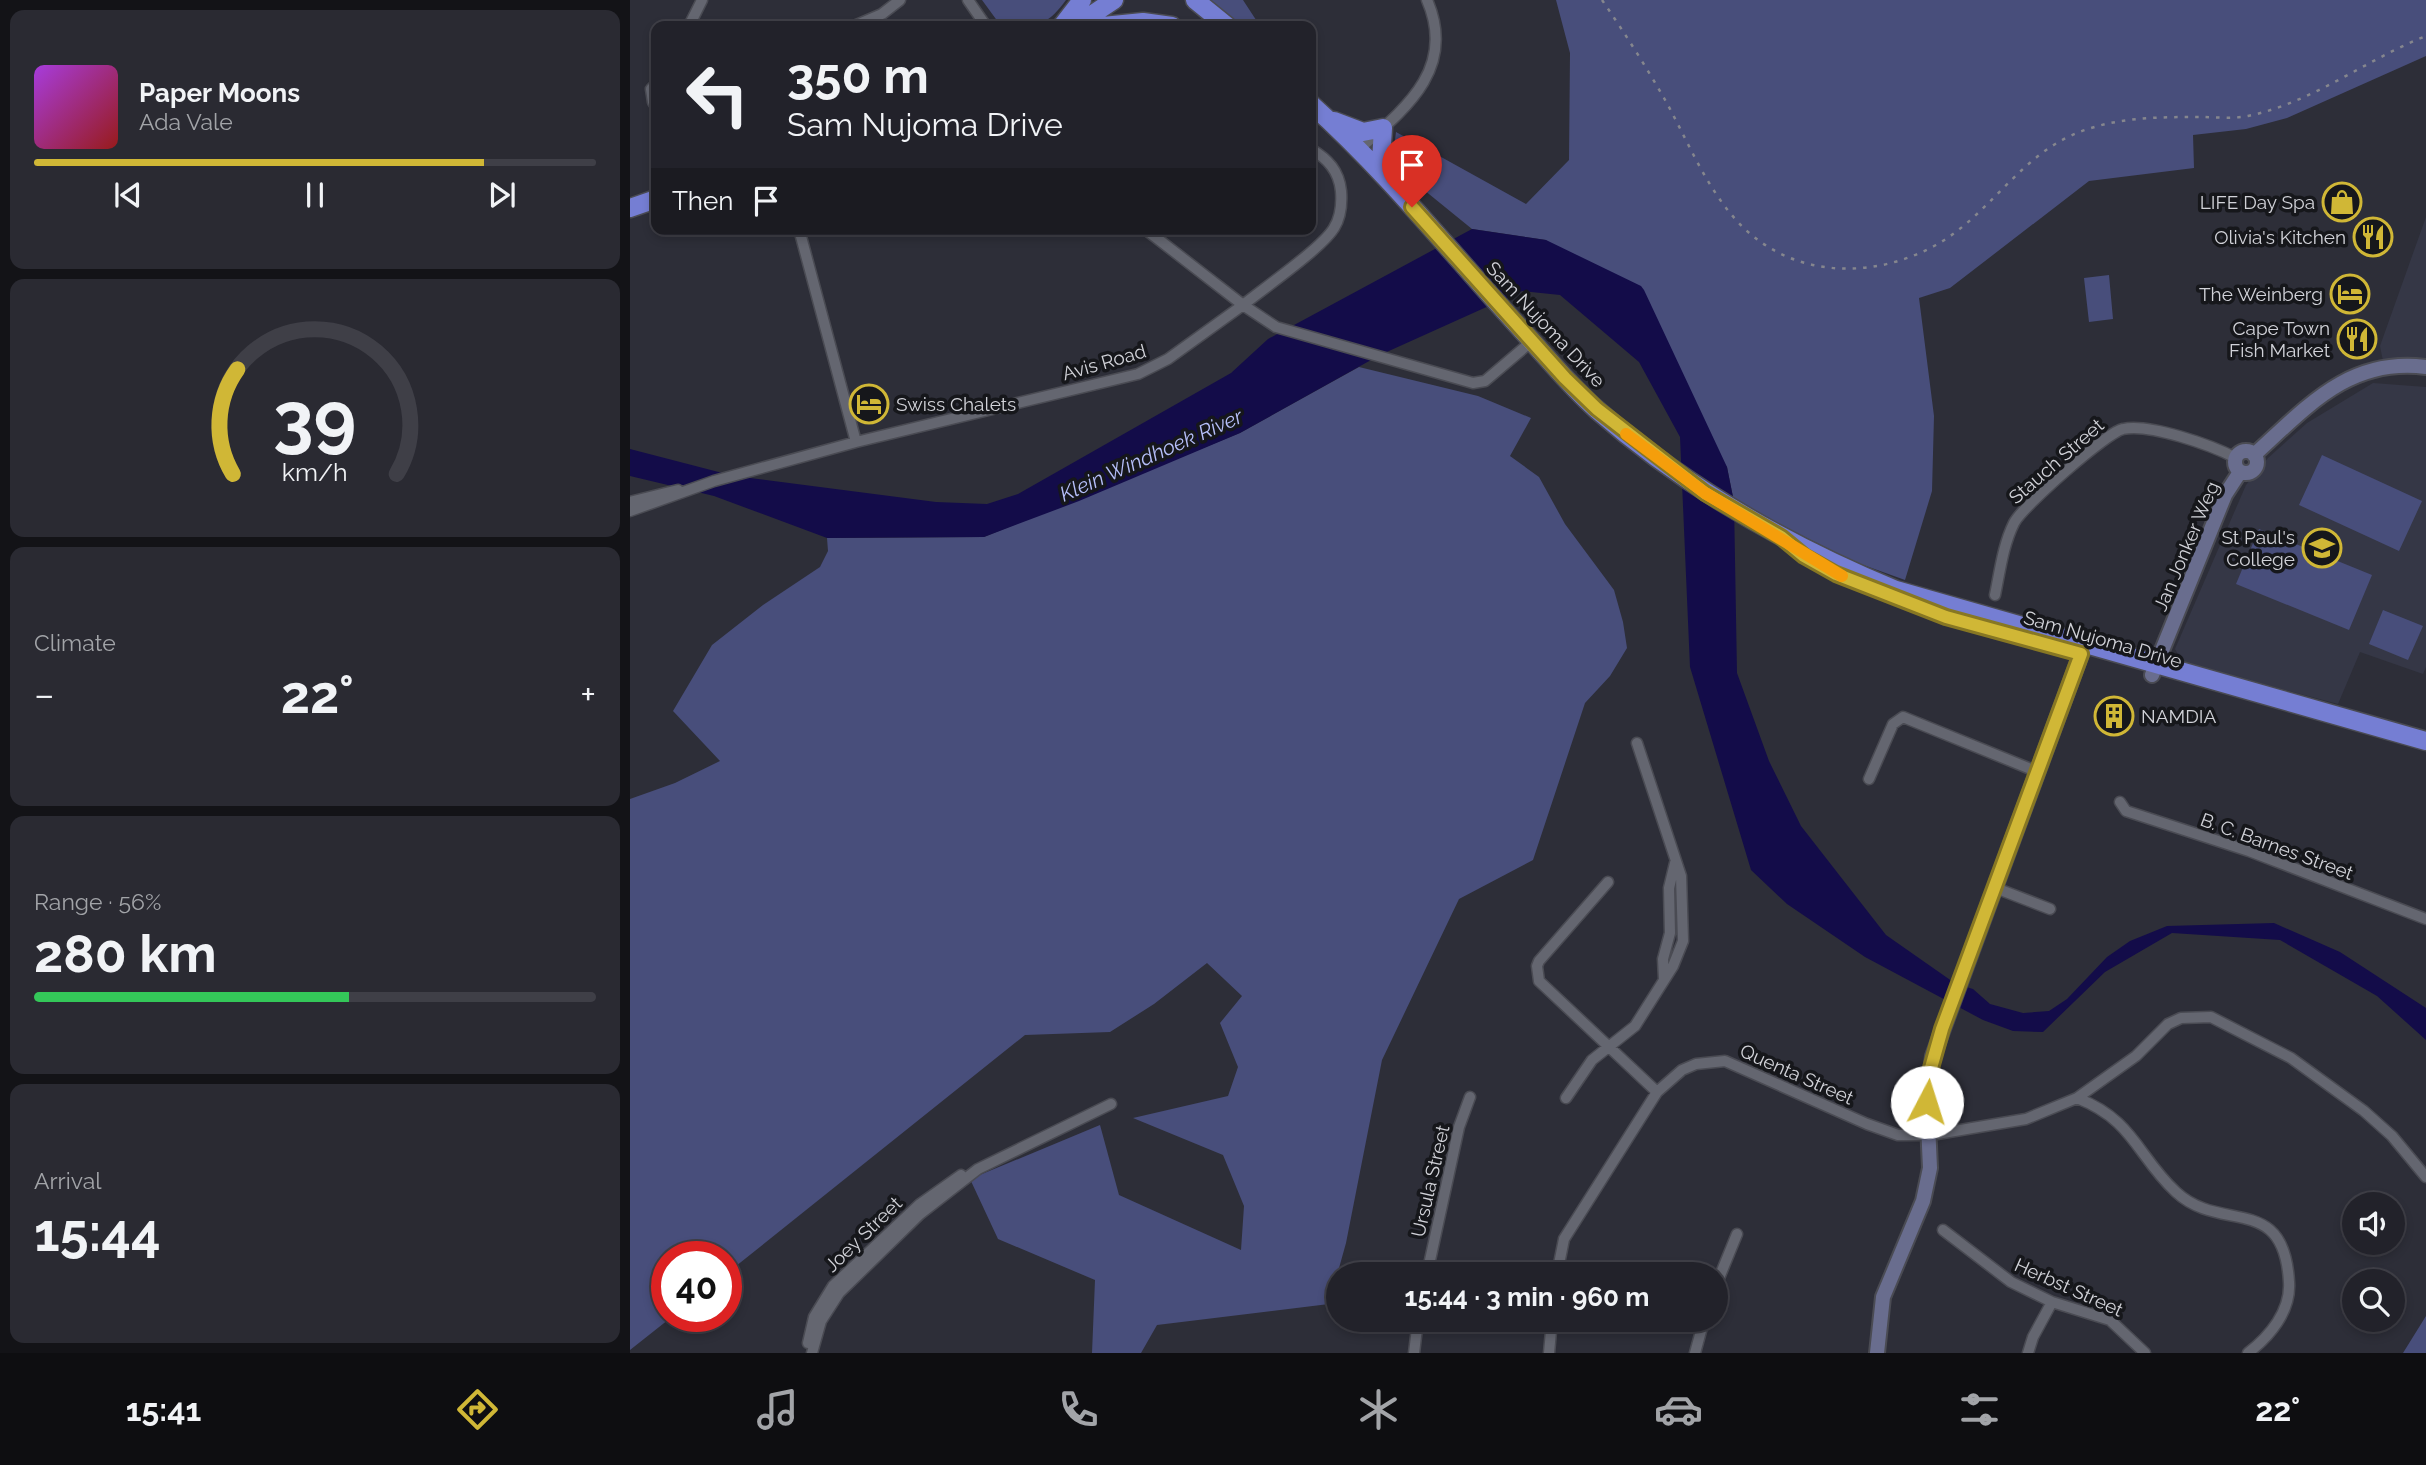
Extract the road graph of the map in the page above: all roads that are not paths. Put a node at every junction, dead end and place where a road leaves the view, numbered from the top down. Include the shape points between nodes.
1 (702, 0) edge
2 (900, 0) edge
3 (968, 0) edge
4 (1082, 0) edge
5 (1114, 0) edge
6 (1184, 0) edge
7 (1195, 0) edge
8 (1427, 0) edge
9 (692, 21) edge
10 (868, 21) edge
11 (983, 21) edge
12 (1066, 21) edge
13 (1082, 21) edge
14 (1209, 21) edge
15 (1221, 21) edge
16 (1317, 109) edge
17 (1383, 128) junction
18 (1359, 150) junction
19 (1316, 153) edge
20 (1400, 194) junction
21 (651, 201) edge
22 (630, 208) edge
23 (801, 235) edge
24 (1153, 235) edge
25 (1243, 305) junction
26 (1532, 341) junction
27 (2426, 367) edge
28 (856, 442) junction
29 (2255, 455) junction
30 (2236, 457) junction
31 (2240, 472) junction
32 (692, 490) junction
33 (630, 502) edge
34 (630, 511) edge
35 (1995, 595) dead end
36 (2082, 650) junction
37 (2154, 671) junction
38 (2426, 741) edge
39 (1637, 743) dead end
40 (2426, 751) edge
41 (2038, 772) junction
42 (1869, 779) dead end
43 (2120, 802) dead end
44 (1675, 863) junction
45 (1608, 882) dead end
46 (1993, 887) junction
47 (1683, 896) junction
48 (1668, 897) junction
49 (2050, 909) dead end
50 (2426, 919) edge
51 (1664, 979) junction
52 (1610, 1047) junction
53 (1657, 1092) junction
54 (1470, 1097) dead end
55 (1566, 1098) dead end
56 (2077, 1098) junction
57 (1111, 1104) dead end
58 (1931, 1135) junction
59 (2426, 1177) edge
60 (1943, 1230) dead end
61 (1737, 1234) dead end
62 (1430, 1262) edge
63 (1559, 1262) edge
64 (1726, 1262) edge
65 (2052, 1303) junction
66 (1417, 1332) edge
67 (1551, 1332) edge
68 (1700, 1332) edge
69 (1878, 1348) edge
70 (809, 1353) edge
71 (1414, 1353) edge
72 (1549, 1353) edge
73 (1695, 1353) edge
74 (2028, 1353) edge
75 (2145, 1353) edge
76 (2248, 1353) edge

1 - 9 street
2 - 10 street
3 - 11 street
4 - 12 highway
5 - 13 highway
6 - 14 highway
7 - 15 highway
8 - 17 street via 1434,25 1431,72 1405,109
16 - 17 highway via 1363,132
16 - 18 highway, Sam Nujoma Drive
17 - 18 street
17 - 20 highway via 1381,162
18 - 20 highway, Sam Nujoma Drive
19 - 25 street, Avis Road via 1332,164 1339,178 1341,212 1334,229
20 - 26 highway, Sam Nujoma Drive
21 - 22 highway
23 - 28 street
24 - 25 street
25 - 26 street via 1276,327 1473,383 1486,382
25 - 28 street, Avis Road via 1168,359 1138,374
26 - 36 highway, Sam Nujoma Drive via 1597,409 1657,458 1836,574 1894,598
27 - 29 street, Jan Jonker Weg via 2384,366 2346,378
28 - 32 street, Avis Road
29 - 30 street via 2244,451
29 - 31 street, Jan Jonker Weg via 2255,469
30 - 31 street, Jan Jonker Weg
30 - 35 street, Stauch Street via 2169,435 2119,429 2016,519
31 - 37 street, Jan Jonker Weg via 2225,495
32 - 33 street, Avis Road
32 - 34 street, Avis Road
36 - 37 highway, Sam Nujoma Drive
36 - 41 street
37 - 38 highway, Sam Nujoma Drive
37 - 40 highway, Sam Nujoma Drive
39 - 44 street
41 - 42 street via 1903,717 1893,724
41 - 46 street
43 - 50 street, B. C. Barnes Street via 2126,811 2249,851
44 - 47 street
44 - 48 street
45 - 52 street via 1537,966 1539,981
46 - 49 street
46 - 58 street via 1929,1075
47 - 48 street via 1672,893
47 - 51 street via 1683,941
48 - 51 street via 1670,933 1663,959
51 - 52 street via 1635,1026
52 - 53 street
52 - 55 street via 1581,1071
53 - 58 street, Quenta Street via 1682,1070 1725,1061 1867,1124 1898,1135
53 - 63 street, Quenta Street via 1564,1239
54 - 62 street, Ursula Street via 1459,1127
56 - 58 street, Quenta Street via 2026,1119
56 - 59 street, Quenta Street via 2136,1056 2168,1024 2181,1018 2211,1017 2291,1058 2364,1111
56 - 76 street via 2124,1126 2183,1198 2266,1226 2283,1244 2288,1301 2270,1334
57 - 70 street, Joey Street via 942,1186 920,1204 833,1286 814,1317
58 - 69 street via 1923,1201 1883,1297
60 - 65 street, Herbst Street via 1989,1268
61 - 64 street
65 - 74 street
65 - 75 street, Herbst Street via 2110,1320
66 - 71 street
67 - 72 street
68 - 73 street

